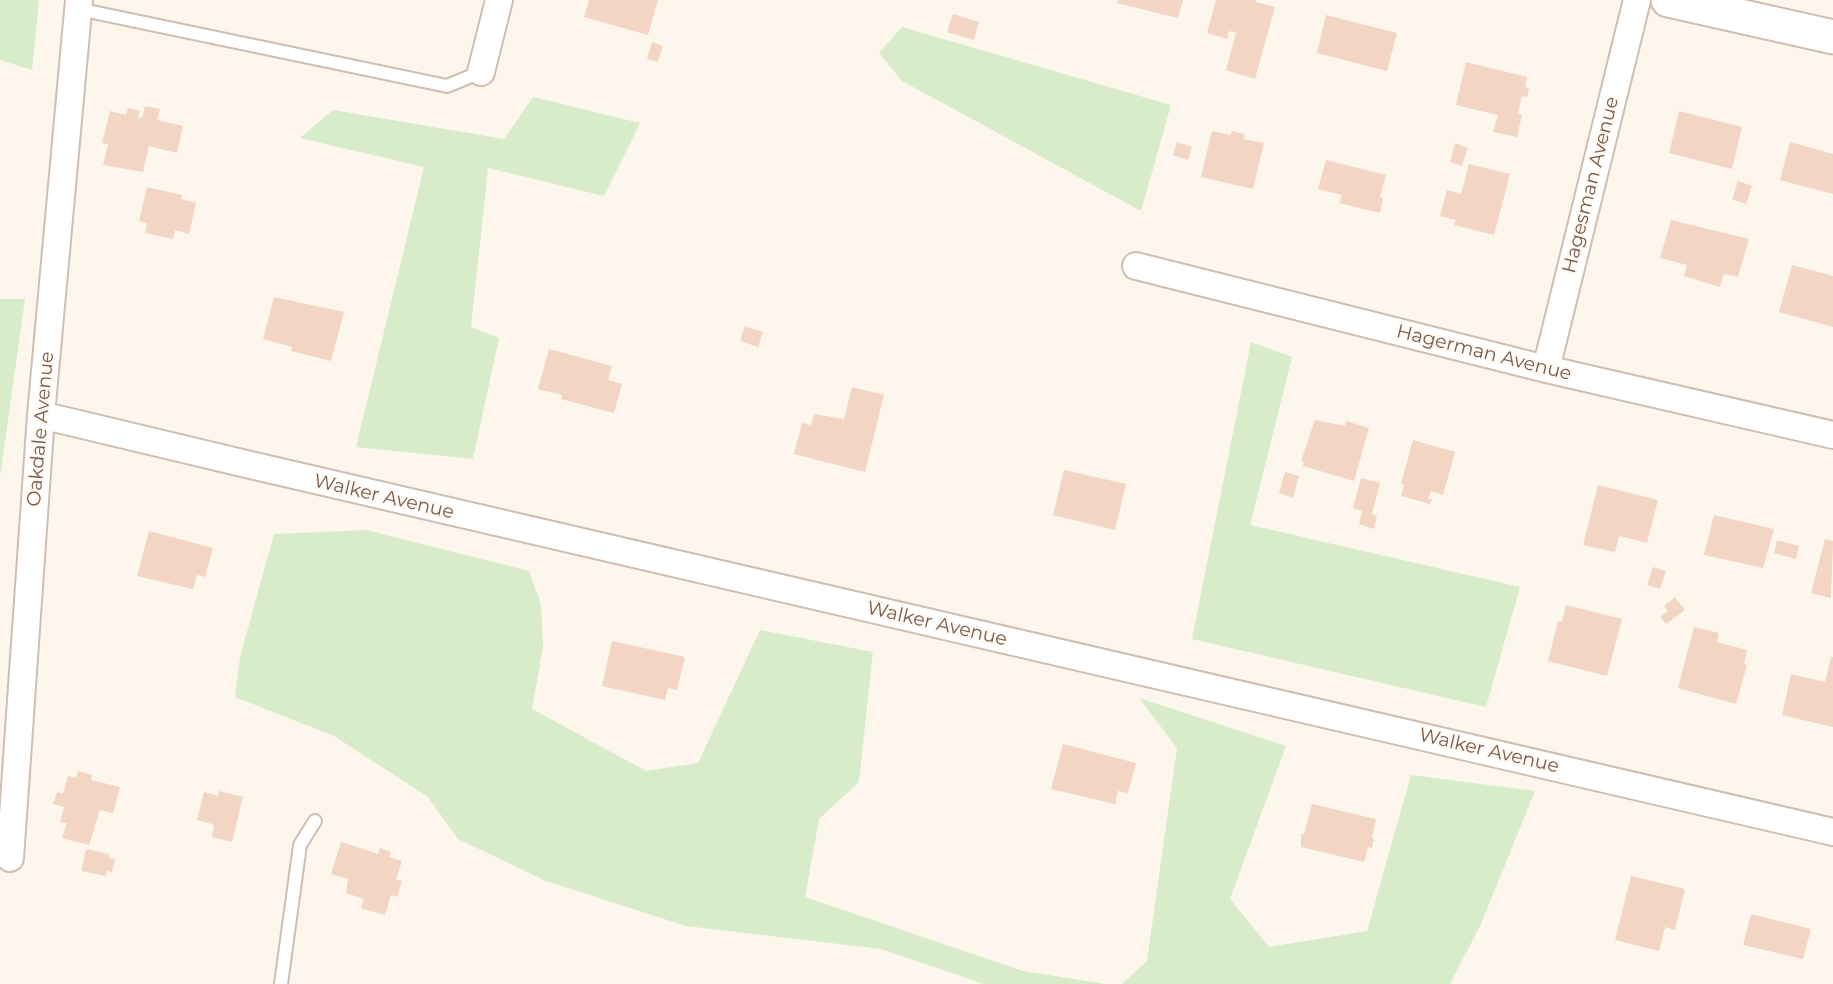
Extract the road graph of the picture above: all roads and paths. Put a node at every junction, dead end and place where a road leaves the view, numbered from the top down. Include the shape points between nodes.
1 (499, 0) edge
2 (1637, 0) edge
3 (1668, 0) edge
4 (79, 5) edge
5 (1833, 37) edge
6 (481, 72) joint
7 (1136, 266) dead end
8 (1546, 369) junction
9 (41, 415) junction
10 (1833, 435) edge
11 (315, 821) dead end
12 (1833, 832) edge
13 (10, 858) dead end
14 (281, 984) edge

1 - 6 street
2 - 8 street, Hagesman Avenue
3 - 5 street
4 - 6 lane via 447,86
4 - 9 street, Oakdale Avenue
7 - 8 street, Hagerman Avenue
8 - 10 street, Hagerman Avenue
9 - 12 street, Walker Avenue
9 - 13 street, Oakdale Avenue
11 - 14 lane via 300,845

